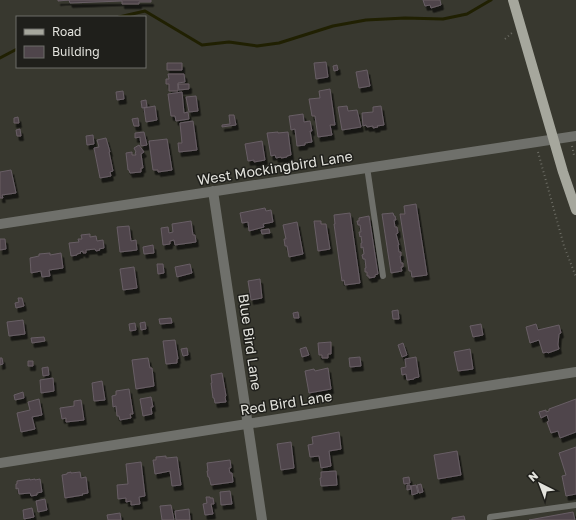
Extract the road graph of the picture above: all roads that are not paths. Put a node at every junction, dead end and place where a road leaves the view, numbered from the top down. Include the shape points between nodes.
1 (513, 0) edge
2 (576, 136) edge
3 (554, 139) junction
4 (367, 168) junction
5 (213, 191) junction
6 (576, 210) edge
7 (0, 224) edge
8 (383, 276) dead end
9 (576, 372) edge
10 (248, 423) junction
11 (0, 463) edge
12 (576, 505) edge
13 (262, 520) edge
14 (490, 520) edge

1 - 3 main road
2 - 3 street, West Mockingbird Lane
3 - 4 street, West Mockingbird Lane
3 - 6 main road
4 - 5 street, West Mockingbird Lane
4 - 8 lane
5 - 7 street, West Mockingbird Lane
5 - 10 street, Blue Bird Lane
9 - 10 street, Red Bird Lane
10 - 11 street, Red Bird Lane
10 - 13 street, Blue Bird Lane
12 - 14 lane via 490,517

